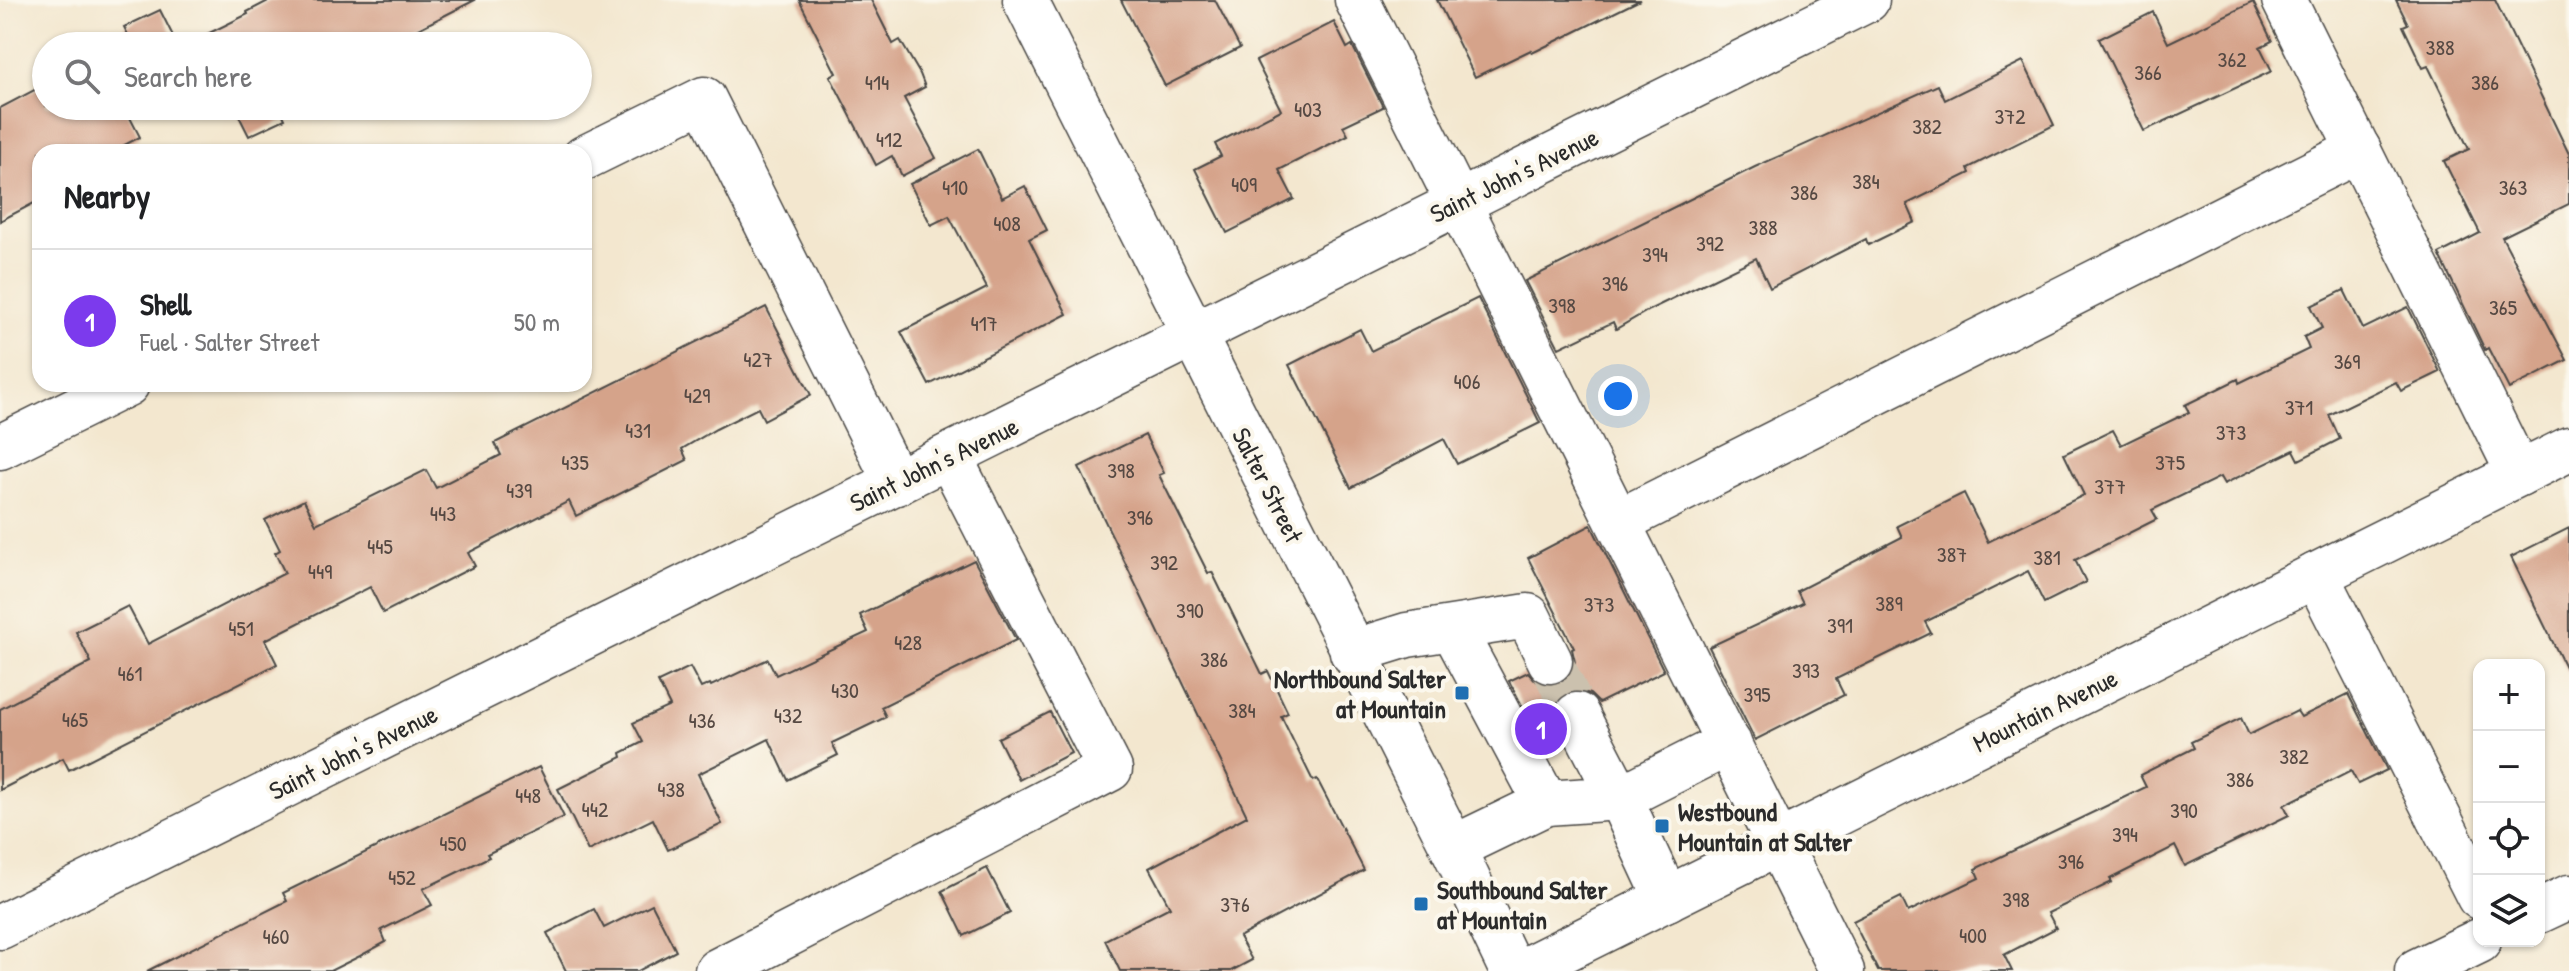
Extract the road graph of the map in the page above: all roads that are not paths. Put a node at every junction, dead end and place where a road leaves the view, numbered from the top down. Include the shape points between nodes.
1 (1025, 0) edge
2 (1357, 0) edge
3 (1867, 0) edge
4 (2284, 0) edge
5 (2359, 150) junction
6 (592, 154) edge
7 (1458, 203) junction
8 (1193, 335) junction
9 (111, 392) edge
10 (0, 447) edge
11 (2569, 449) edge
12 (949, 456) junction
13 (2519, 474) junction
14 (896, 483) junction
15 (1618, 522) junction
16 (2316, 575) junction
17 (1453, 629) junction
18 (1352, 652) junction
19 (1550, 661) tunnel mouth
20 (1577, 715) tunnel mouth
21 (1729, 743) junction
22 (1620, 798) junction
23 (1546, 803) junction
24 (1779, 843) junction
25 (1453, 848) junction
26 (2473, 885) edge
27 (2569, 897) edge
28 (1667, 899) junction
29 (2545, 908) edge
30 (0, 927) edge
31 (2473, 944) edge
32 (717, 971) edge
33 (1512, 971) edge
34 (1522, 971) edge
35 (1842, 971) edge
36 (2417, 971) edge

1 - 8 main road, Salter Street
2 - 7 main road
3 - 7 main road, Saint John's Avenue
4 - 5 main road
5 - 13 main road
5 - 15 main road
6 - 14 main road via 704,99
7 - 8 main road, Saint John's Avenue
7 - 15 main road
8 - 12 main road, Saint John's Avenue
8 - 18 main road, Salter Street
9 - 10 main road
11 - 13 main road, Mountain Avenue
12 - 14 main road, Saint John's Avenue
12 - 32 main road via 1110,769
13 - 16 main road, Mountain Avenue
14 - 30 main road, Saint John's Avenue
15 - 21 main road
16 - 24 main road, Mountain Avenue
16 - 26 main road
17 - 18 main road via 1407,635
17 - 19 main road via 1528,616
17 - 23 main road
18 - 25 main road, Salter Street
20 - 22 main road
21 - 22 main road
21 - 24 main road
22 - 23 main road
22 - 28 main road
23 - 25 main road
24 - 28 main road, Mountain Avenue
24 - 35 main road
25 - 33 main road, Salter Street
27 - 29 main road
28 - 34 main road, Mountain Avenue
31 - 36 main road

